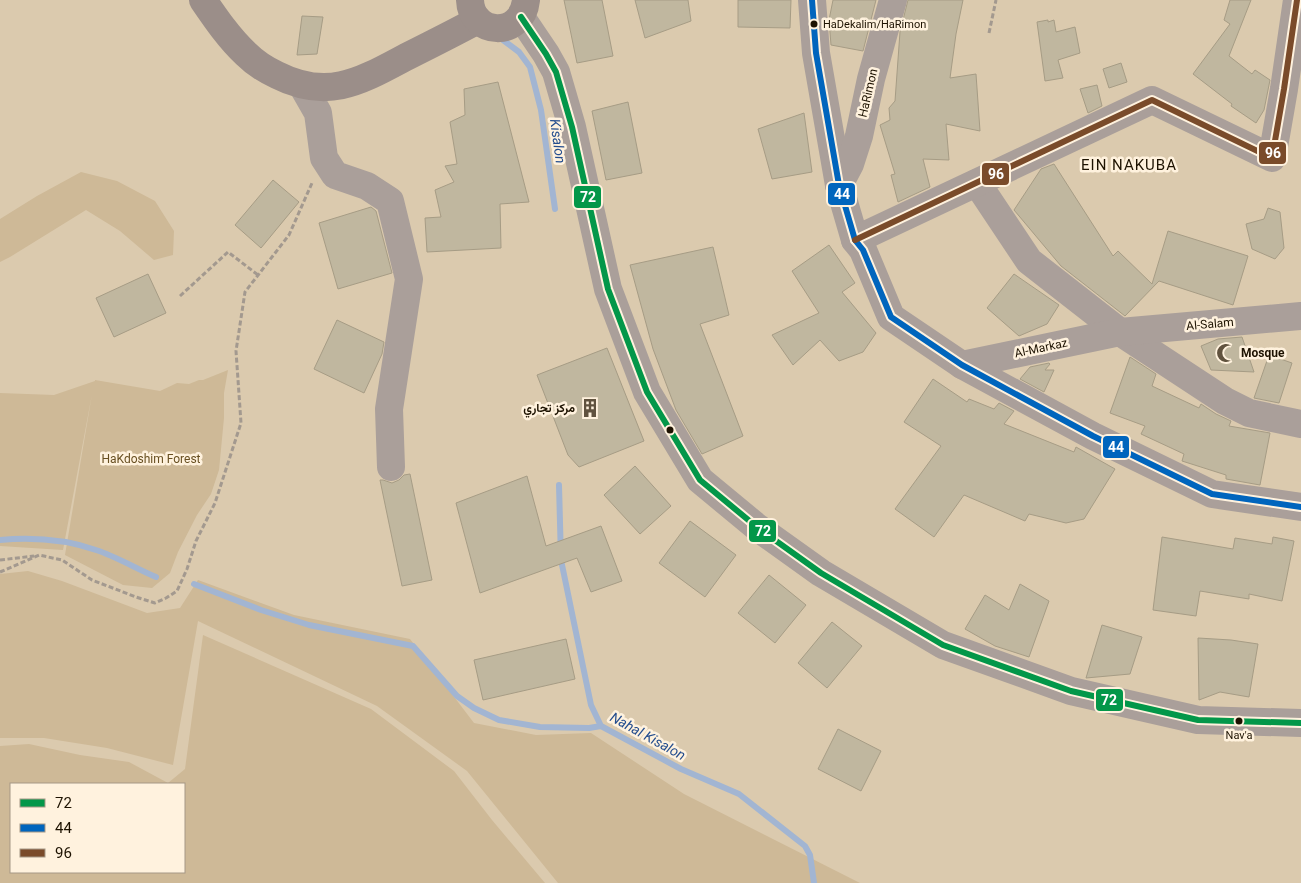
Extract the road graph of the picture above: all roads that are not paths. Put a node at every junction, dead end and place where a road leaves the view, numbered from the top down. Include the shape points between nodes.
1 (203, 0) edge
2 (812, 0) edge
3 (893, 0) edge
4 (1297, 0) edge
5 (523, 9) edge
6 (474, 10) edge
7 (302, 85) junction
8 (977, 182) junction
9 (839, 185) junction
10 (855, 240) junction
11 (1301, 316) edge
12 (1120, 332) junction
13 (962, 365) junction
14 (1301, 424) edge
15 (391, 467) dead end
16 (1301, 506) edge
17 (1301, 723) edge

1 - 7 main road via 224,31 247,55 269,71
2 - 9 street via 816,53
3 - 9 street, HaRimon via 859,136
4 - 8 street via 1272,158 1152,100
5 - 6 main road via 514,24 499,29 490,28
5 - 17 street via 556,72 572,127 608,289 647,392 700,480 758,528 821,573 943,645 1071,691 1198,720
6 - 7 main road via 364,79 322,88
7 - 15 street via 318,112 324,158 335,175 367,186 390,201 409,279 389,409
8 - 10 street
8 - 12 street via 1029,261
9 - 10 street
10 - 13 street via 863,250 891,317
11 - 12 street, Al-Salam
12 - 13 street, Al-Markaz
12 - 14 street via 1224,401 1249,413
13 - 16 street via 1093,436 1212,494

